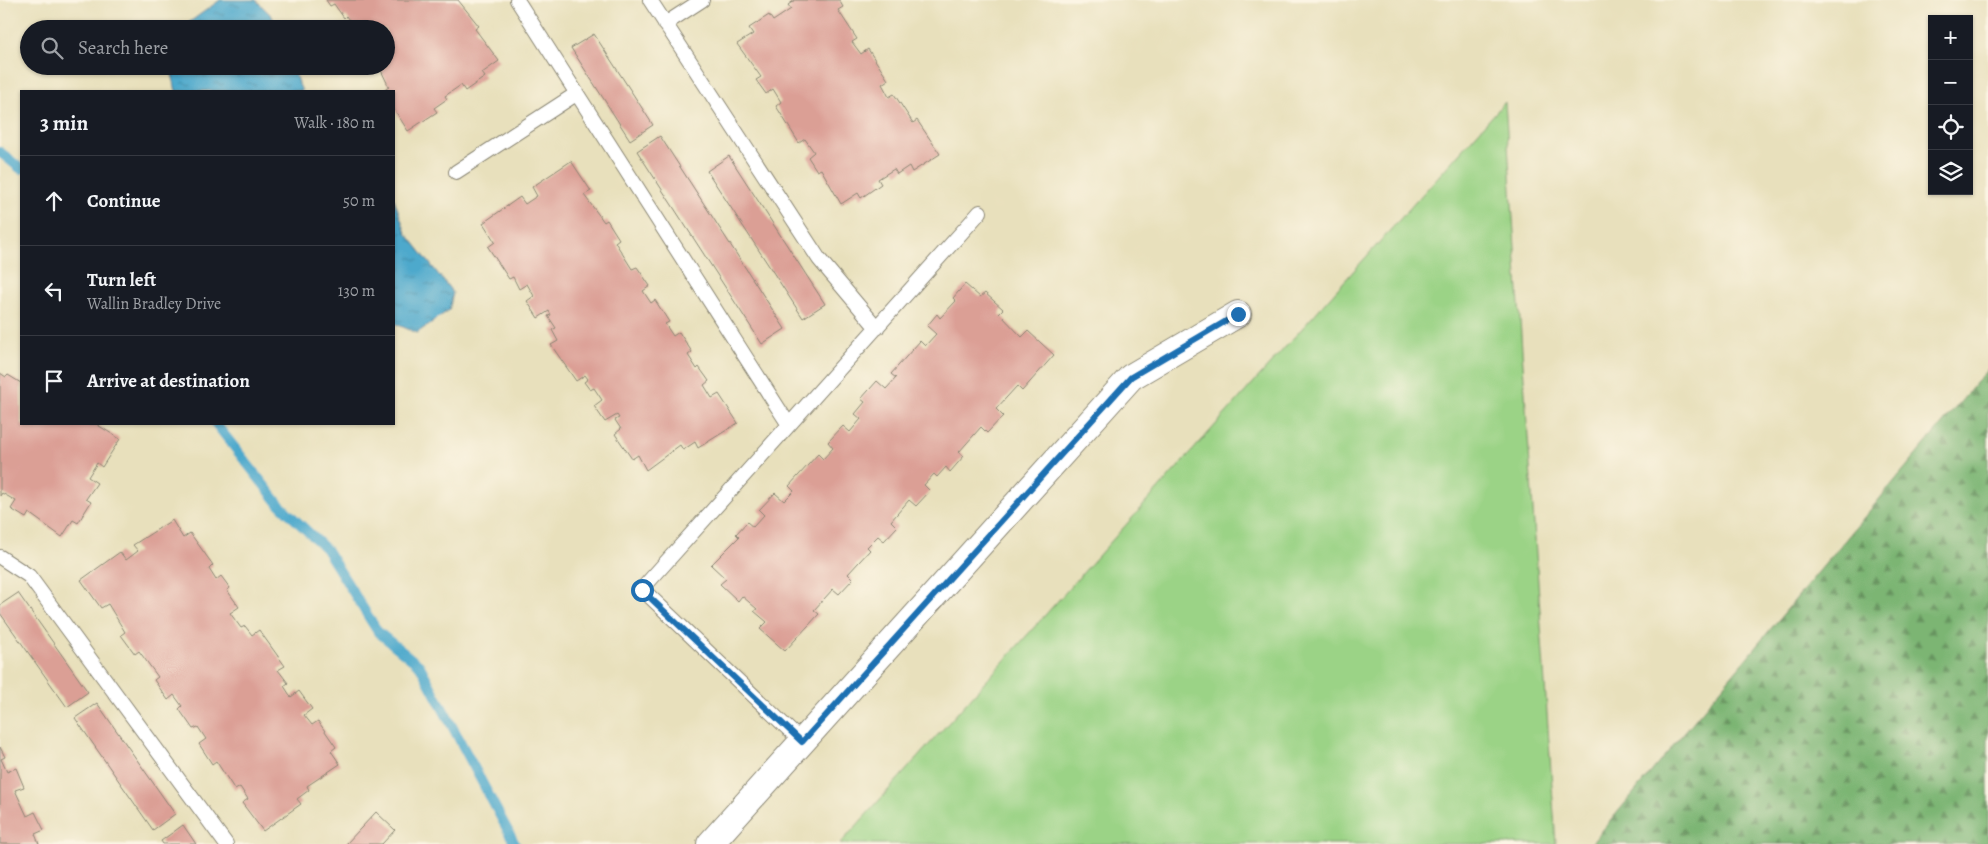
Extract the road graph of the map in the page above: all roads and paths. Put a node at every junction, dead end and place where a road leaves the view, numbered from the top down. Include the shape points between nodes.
1 (517, 0) edge
2 (650, 0) edge
3 (702, 0) edge
4 (666, 24) junction
5 (576, 94) junction
6 (456, 172) dead end
7 (980, 212) dead end
8 (1238, 314) dead end
9 (876, 328) junction
10 (790, 425) junction
11 (0, 557) edge
12 (802, 742) junction
13 (226, 844) edge
14 (710, 844) edge

1 - 5 lane
2 - 4 lane
3 - 4 lane
4 - 9 lane via 819,259
5 - 6 lane
5 - 10 lane
7 - 9 lane
8 - 12 street via 1131,377
9 - 10 lane
10 - 12 lane via 642,590
11 - 13 lane via 29,576
12 - 14 street

